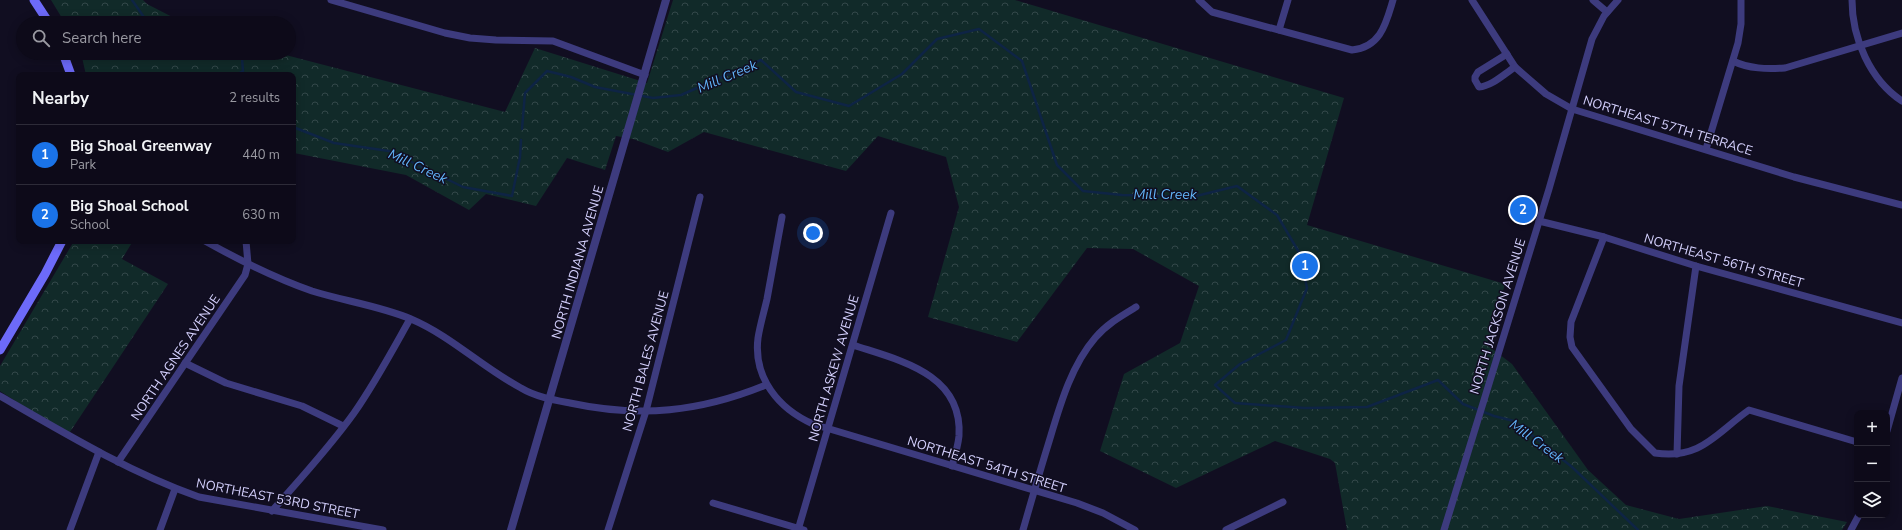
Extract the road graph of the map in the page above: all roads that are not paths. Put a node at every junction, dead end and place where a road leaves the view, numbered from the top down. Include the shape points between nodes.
1 (34, 0) edge
2 (331, 0) edge
3 (666, 0) edge
4 (1199, 0) edge
5 (1288, 0) edge
6 (1393, 0) edge
7 (1472, 0) edge
8 (1593, 0) edge
9 (1618, 0) edge
10 (1742, 0) edge
11 (1852, 0) edge
12 (1607, 12) junction
13 (44, 16) edge
14 (1279, 30) junction
15 (1902, 33) edge
16 (1861, 46) junction
17 (1506, 54) junction
18 (66, 60) edge
19 (1733, 61) junction
20 (1515, 67) junction
21 (70, 72) edge
22 (645, 75) junction
23 (1902, 101) edge
24 (1572, 109) junction
25 (1706, 149) junction
26 (700, 197) dead end
27 (1902, 205) edge
28 (891, 213) dead end
29 (782, 217) dead end
30 (1539, 220) junction
31 (1604, 237) junction
32 (60, 244) edge
33 (211, 244) edge
34 (246, 244) edge
35 (248, 264) junction
36 (1696, 266) junction
37 (1136, 307) dead end
38 (410, 319) junction
39 (1902, 324) edge
40 (853, 345) junction
41 (0, 350) edge
42 (186, 363) junction
43 (1902, 378) edge
44 (766, 385) junction
45 (0, 396) edge
46 (550, 399) junction
47 (646, 411) junction
48 (1890, 420) edge
49 (343, 426) junction
50 (828, 428) junction
51 (1854, 441) edge
52 (99, 452) junction
53 (1677, 454) junction
54 (118, 462) junction
55 (952, 466) junction
56 (175, 489) junction
57 (1035, 490) junction
58 (1283, 502) dead end
59 (713, 503) dead end
60 (272, 511) junction
61 (1857, 518) edge
62 (352, 527) edge
63 (800, 529) edge
64 (70, 530) edge
65 (160, 530) edge
66 (383, 530) edge
67 (511, 530) edge
68 (608, 530) edge
69 (1023, 530) edge
70 (1135, 530) edge
71 (1226, 530) edge
72 (1444, 530) edge
73 (1851, 530) edge

1 - 13 main road
2 - 22 street via 470,38 553,41
3 - 22 street, NORTH INDIANA AVENUE
4 - 14 street via 1212,12
5 - 14 street
6 - 14 street via 1383,30 1372,43 1362,48 1352,50
7 - 17 street, NORTHEAST 57TH TERRACE
8 - 12 street
9 - 12 street, NORTH JACKSON AVENUE
10 - 19 street via 1740,34
11 - 16 street via 1853,16
12 - 24 street, NORTH JACKSON AVENUE via 1592,39
15 - 16 street
16 - 19 street via 1785,68 1752,67
16 - 23 street via 1878,79
17 - 20 street, NORTHEAST 57TH TERRACE
17 - 20 street via 1478,72 1475,77 1476,84 1483,87
18 - 21 main road
19 - 25 street
20 - 24 street, NORTHEAST 57TH TERRACE via 1546,94
22 - 46 street, NORTH INDIANA AVENUE
24 - 25 street, NORTHEAST 57TH TERRACE
24 - 30 street, NORTH JACKSON AVENUE
25 - 27 street, NORTHEAST 57TH TERRACE via 1794,177
26 - 47 street, NORTH BALES AVENUE
28 - 40 street, NORTH ASKEW AVENUE
29 - 44 street via 758,338 758,355
30 - 31 street, NORTHEAST 56TH STREET
30 - 72 street, NORTH JACKSON AVENUE
31 - 36 street, NORTHEAST 56TH STREET
31 - 53 street via 1572,322 1572,347 1638,437 1655,453
32 - 41 main road
33 - 35 street
34 - 35 street
35 - 38 street via 311,290
35 - 42 street, NORTH AGNES AVENUE via 245,275
36 - 39 street, NORTHEAST 56TH STREET
36 - 53 street via 1679,386
37 - 57 street via 1113,320 1080,360 1058,411
38 - 46 street via 434,330 522,389
38 - 49 street via 383,368
40 - 50 street, NORTH ASKEW AVENUE
40 - 55 street via 922,370 944,390 954,408 958,424 958,446
42 - 49 street via 226,383 302,406
42 - 54 street, NORTH AGNES AVENUE
43 - 48 street
44 - 47 street via 698,407
44 - 50 street, NORTHEAST 54TH STREET via 792,413 813,424
45 - 52 street, NORTHEAST 53RD STREET
46 - 47 street via 599,409
46 - 67 street, NORTH INDIANA AVENUE
47 - 68 street, NORTH BALES AVENUE
49 - 60 street via 330,445
50 - 55 street, NORTHEAST 54TH STREET
50 - 63 street, NORTH ASKEW AVENUE
51 - 53 street via 1749,410 1698,449
52 - 54 street, NORTHEAST 53RD STREET
52 - 64 street
54 - 56 street, NORTHEAST 53RD STREET
55 - 57 street, NORTHEAST 54TH STREET
56 - 60 street, NORTHEAST 53RD STREET via 199,497
56 - 65 street
57 - 69 street
57 - 70 street, NORTHEAST 54TH STREET via 1096,511
58 - 71 street
59 - 63 street
60 - 62 street, NORTHEAST 53RD STREET
61 - 73 street
62 - 66 street, NORTHEAST 53RD STREET

